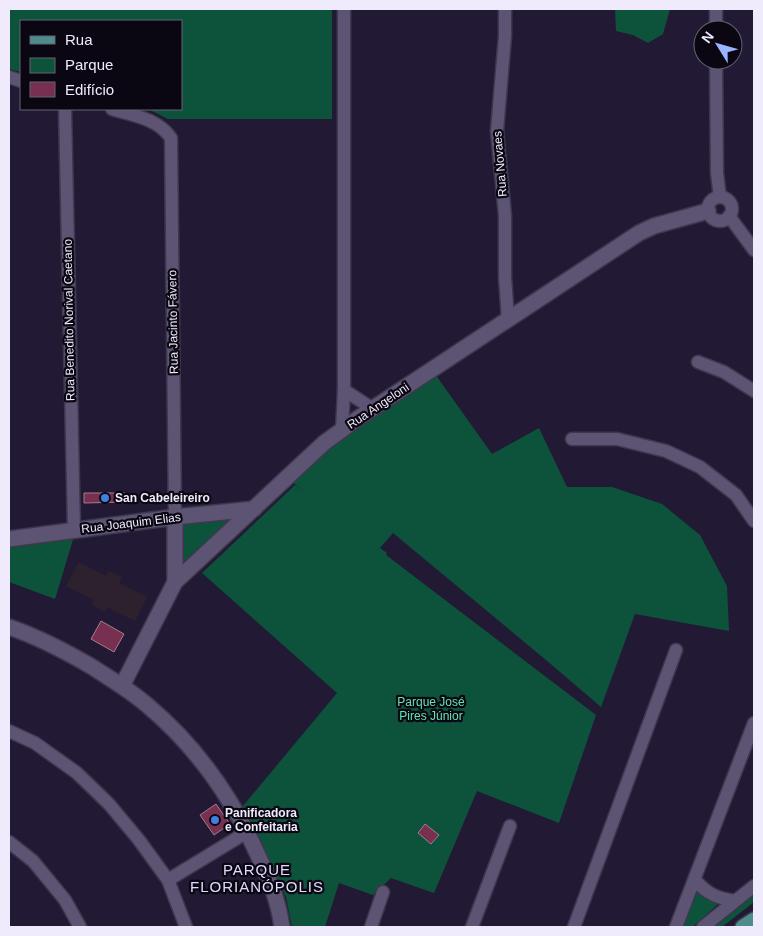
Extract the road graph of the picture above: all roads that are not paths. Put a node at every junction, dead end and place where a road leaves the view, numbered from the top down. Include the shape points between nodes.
1 (344, 9) edge
2 (505, 9) edge
3 (716, 70) edge
4 (64, 110) edge
5 (115, 110) edge
6 (720, 197) junction
7 (708, 211) junction
8 (729, 216) junction
9 (754, 250) edge
10 (508, 320) junction
11 (698, 362) dead end
12 (344, 390) junction
13 (754, 391) edge
14 (372, 409) junction
15 (342, 430) junction
16 (572, 439) dead end
17 (254, 509) junction
18 (175, 517) junction
19 (754, 521) edge
20 (74, 530) junction
21 (9, 539) edge
22 (175, 582) junction
23 (9, 627) edge
24 (676, 650) dead end
25 (122, 686) junction
26 (754, 723) edge
27 (9, 732) edge
28 (510, 826) dead end
29 (247, 832) junction
30 (9, 842) edge
31 (168, 880) junction
32 (695, 880) junction
33 (754, 886) edge
34 (383, 892) dead end
35 (736, 901) junction
36 (754, 920) edge
37 (80, 927) edge
38 (186, 927) edge
39 (282, 927) edge
40 (371, 927) edge
41 (472, 927) edge
42 (574, 927) edge
43 (676, 927) edge
44 (703, 927) edge
45 (743, 927) edge

1 - 12 street
2 - 10 street, Rua Novaes via 497,131 505,216
3 - 6 street
4 - 20 street, Rua Benedito Norival Caetano
5 - 18 street, Rua Jacinto Fávero via 154,122 171,138
6 - 7 street via 709,203
6 - 8 street via 729,201 732,211
7 - 8 street via 717,220 722,221
7 - 10 street, Rua Angeloni via 639,233
8 - 9 street
10 - 14 street, Rua Angeloni
11 - 13 street via 724,372
12 - 14 street
12 - 15 street
14 - 15 street, Rua Angeloni
15 - 17 street, Rua Angeloni
16 - 19 street via 617,439 666,451 700,467 736,495
17 - 18 street, Rua Joaquim Elias
17 - 22 street, Rua Angeloni
18 - 20 street, Rua Joaquim Elias
18 - 22 street
20 - 21 street, Rua Joaquim Elias
22 - 25 street, Rua Angeloni
23 - 25 street via 70,654
24 - 42 street
25 - 29 street via 161,718 203,762
26 - 32 street
27 - 31 street via 35,744 77,773 121,818
28 - 41 street
29 - 31 street
29 - 39 street via 280,906
30 - 37 street via 33,861 65,900
31 - 38 street
32 - 35 street via 711,895
32 - 43 street
33 - 35 street
34 - 40 street
35 - 44 street
36 - 45 main road

